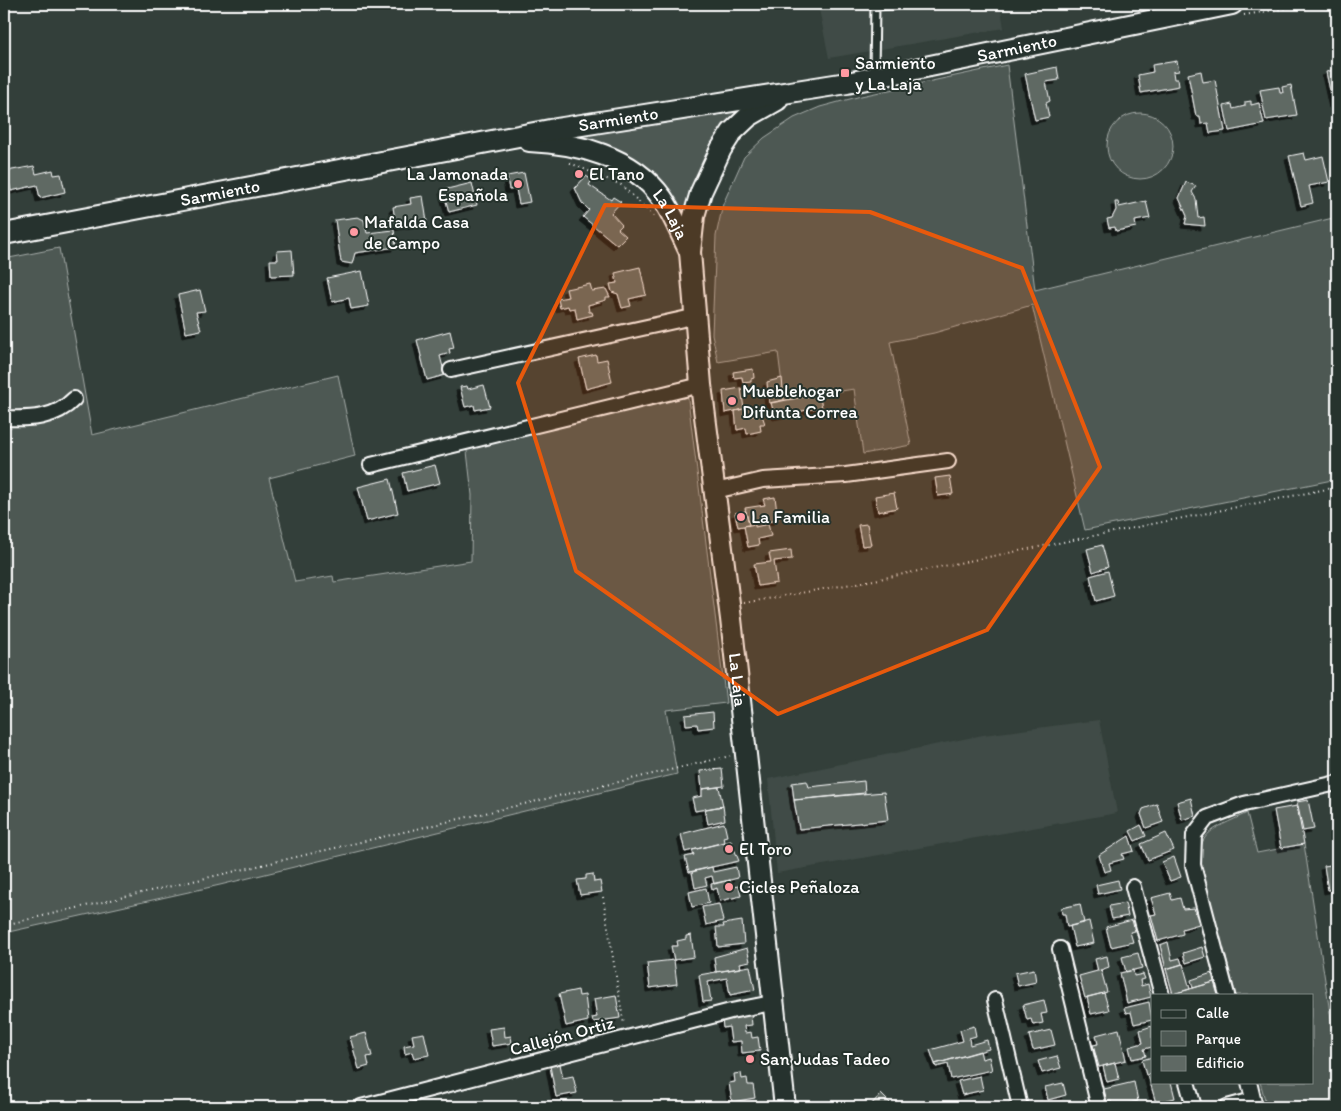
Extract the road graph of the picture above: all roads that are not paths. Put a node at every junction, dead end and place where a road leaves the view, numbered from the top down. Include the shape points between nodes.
1 (908, 4) edge
2 (1232, 4) edge
3 (875, 5) edge
4 (874, 77) junction
5 (788, 93) junction
6 (504, 139) junction
7 (4, 234) edge
8 (690, 252) junction
9 (697, 316) junction
10 (451, 370) dead end
11 (702, 385) junction
12 (74, 399) dead end
13 (4, 418) edge
14 (948, 461) dead end
15 (372, 465) dead end
16 (715, 491) junction
17 (1337, 784) edge
18 (1133, 887) dead end
19 (1060, 949) dead end
20 (1162, 994) edge
21 (1227, 994) edge
22 (995, 1000) dead end
23 (772, 1003) junction
24 (1188, 1084) edge
25 (1249, 1084) edge
26 (1254, 1103) edge
27 (362, 1107) edge
28 (786, 1107) edge
29 (1020, 1107) edge
30 (1099, 1107) edge
31 (1194, 1107) edge
32 (1227, 1107) edge

1 - 3 lane
2 - 4 main road, Sarmiento
3 - 4 lane
4 - 5 main road, Sarmiento
5 - 6 main road, Sarmiento
5 - 8 main road, La Laja via 749,116 732,132 721,149 701,192 694,216
6 - 7 main road, Sarmiento
6 - 8 main road, La Laja via 547,142 586,150 630,167 662,198
8 - 9 main road, La Laja
9 - 10 street
9 - 11 main road, La Laja
11 - 15 street
11 - 16 main road, La Laja
12 - 13 street via 64,410 31,419
14 - 16 street via 846,475 763,480
16 - 23 main road, La Laja via 738,603 747,754
17 - 21 street via 1244,804 1207,818 1194,835 1193,864
18 - 20 street
19 - 30 street
22 - 29 street
23 - 27 street, Callejón Ortiz
23 - 28 main road, La Laja
24 - 31 street
25 - 26 street
26 - 32 street

